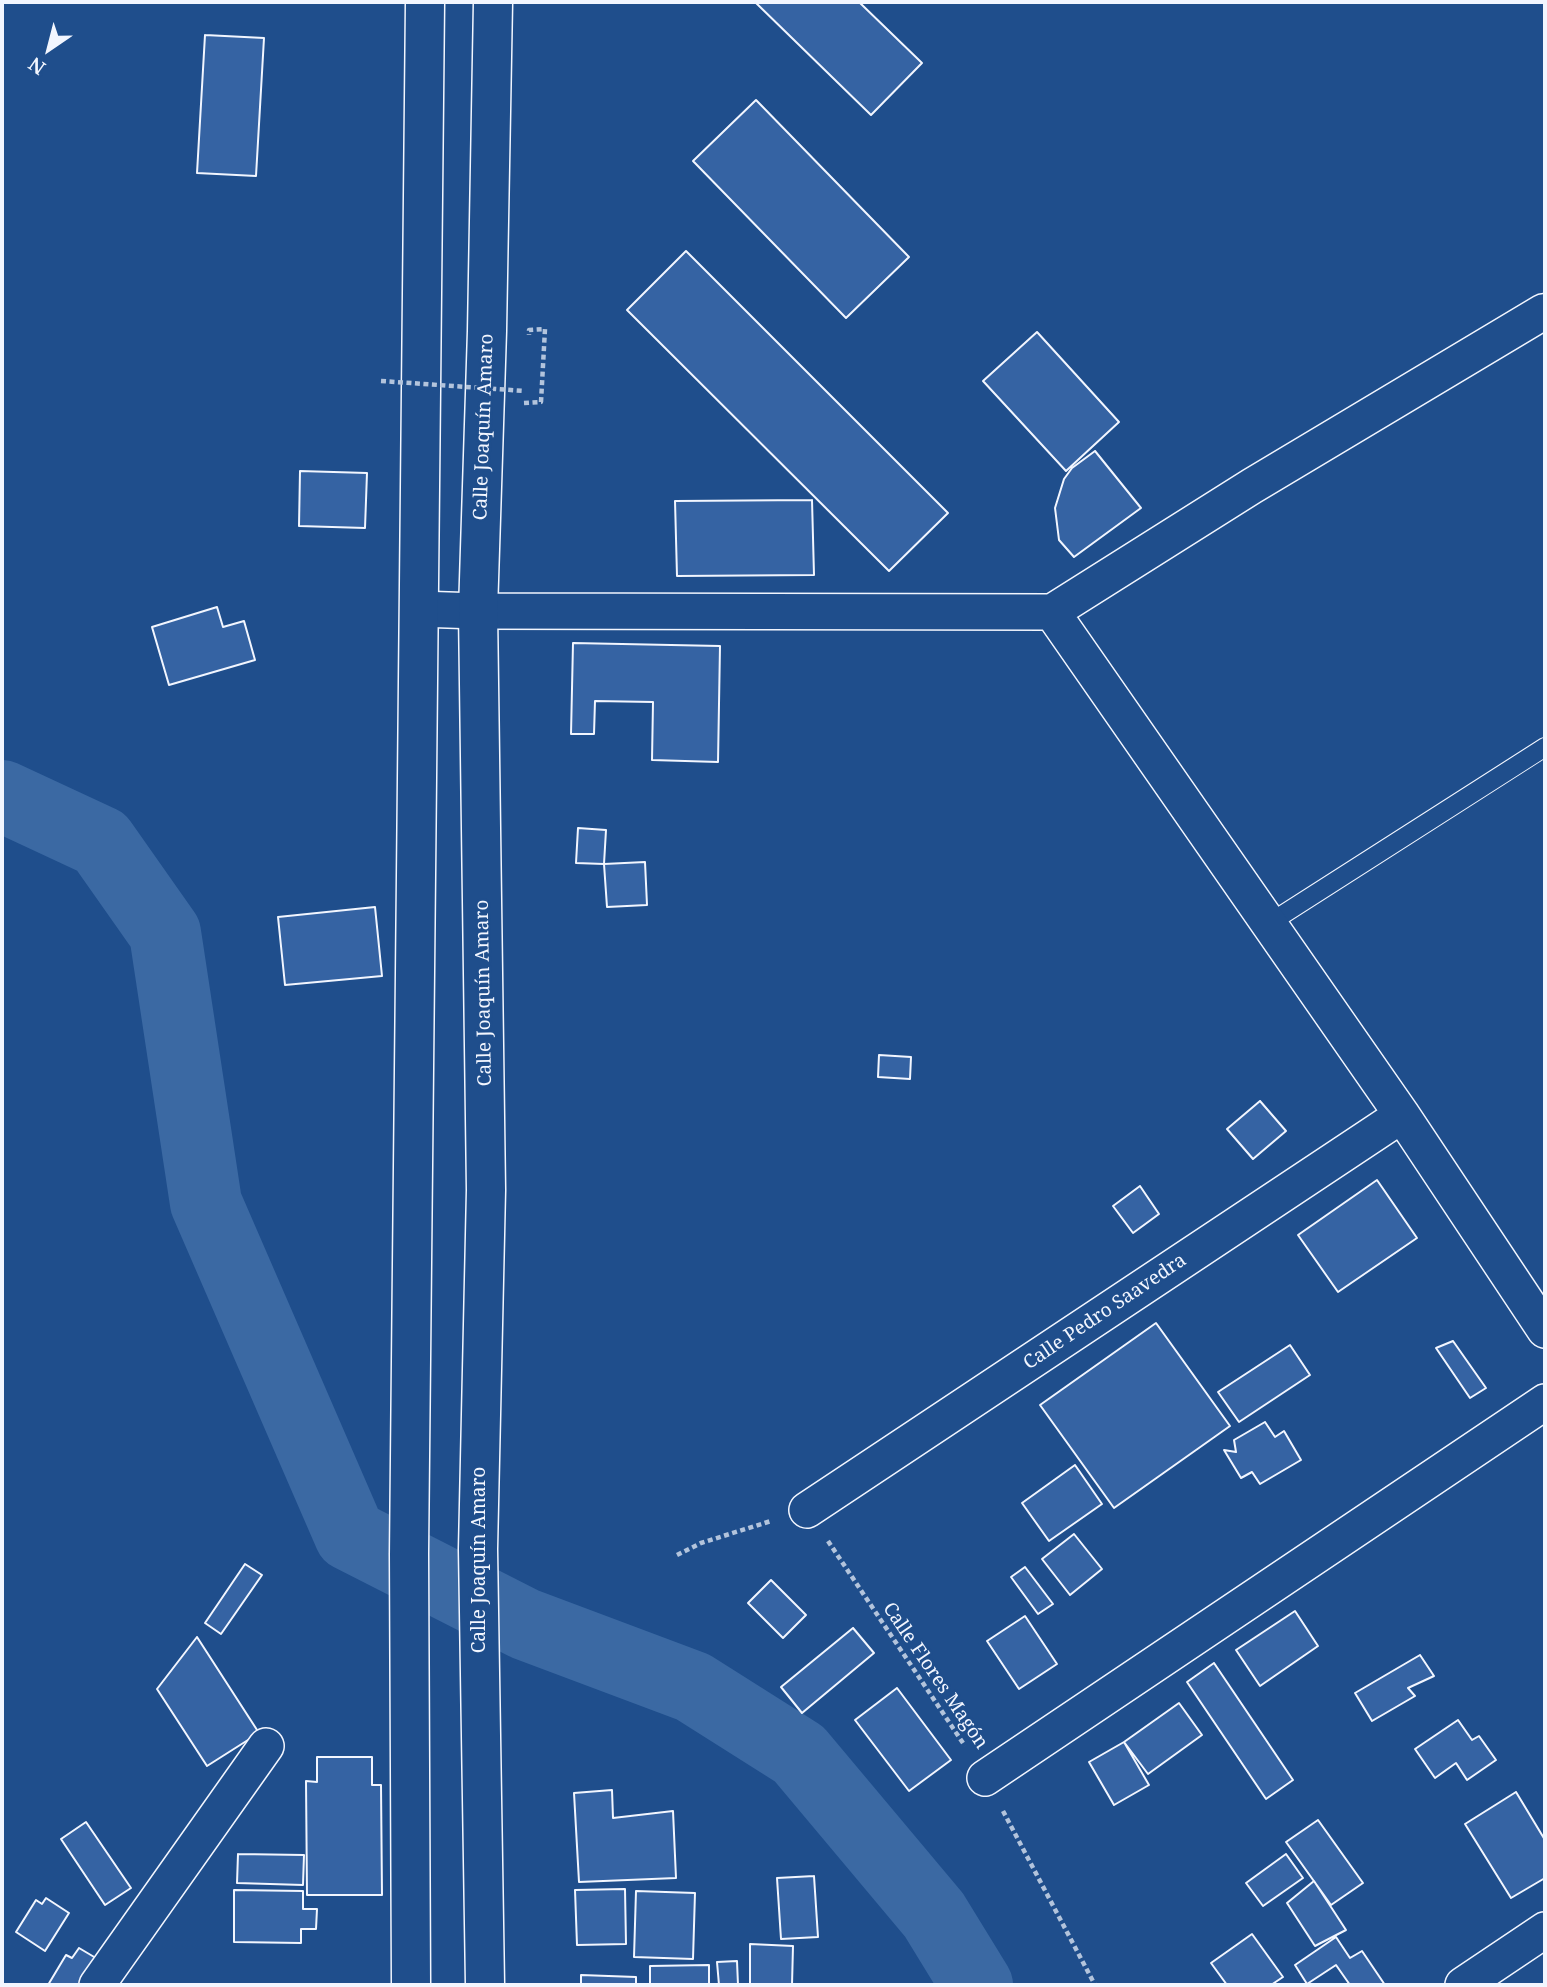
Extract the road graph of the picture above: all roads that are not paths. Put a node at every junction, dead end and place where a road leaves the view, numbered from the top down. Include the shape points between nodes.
1 (425, 2) edge
2 (493, 2) edge
3 (1545, 313) edge
4 (418, 609) junction
5 (478, 611) junction
6 (1052, 612) junction
7 (1545, 747) edge
8 (1268, 924) junction
9 (1402, 1115) junction
10 (1545, 1330) edge
11 (1545, 1402) edge
12 (807, 1510) road end
13 (266, 1746) dead end
14 (985, 1778) road end
15 (1545, 1930) edge
16 (97, 1985) edge
17 (411, 1985) edge
18 (485, 1985) edge
19 (1463, 1985) edge

1 - 4 main road
2 - 5 main road, Calle Joaquín Amaro
3 - 6 street via 1264,479
4 - 5 street
4 - 17 main road via 409,1553
5 - 6 street
5 - 18 main road, Calle Joaquín Amaro via 486,1190 478,1549
6 - 8 street
7 - 8 lane
8 - 9 street
9 - 10 street
9 - 12 street, Calle Pedro Saavedra
11 - 14 street
13 - 16 street
15 - 19 street

